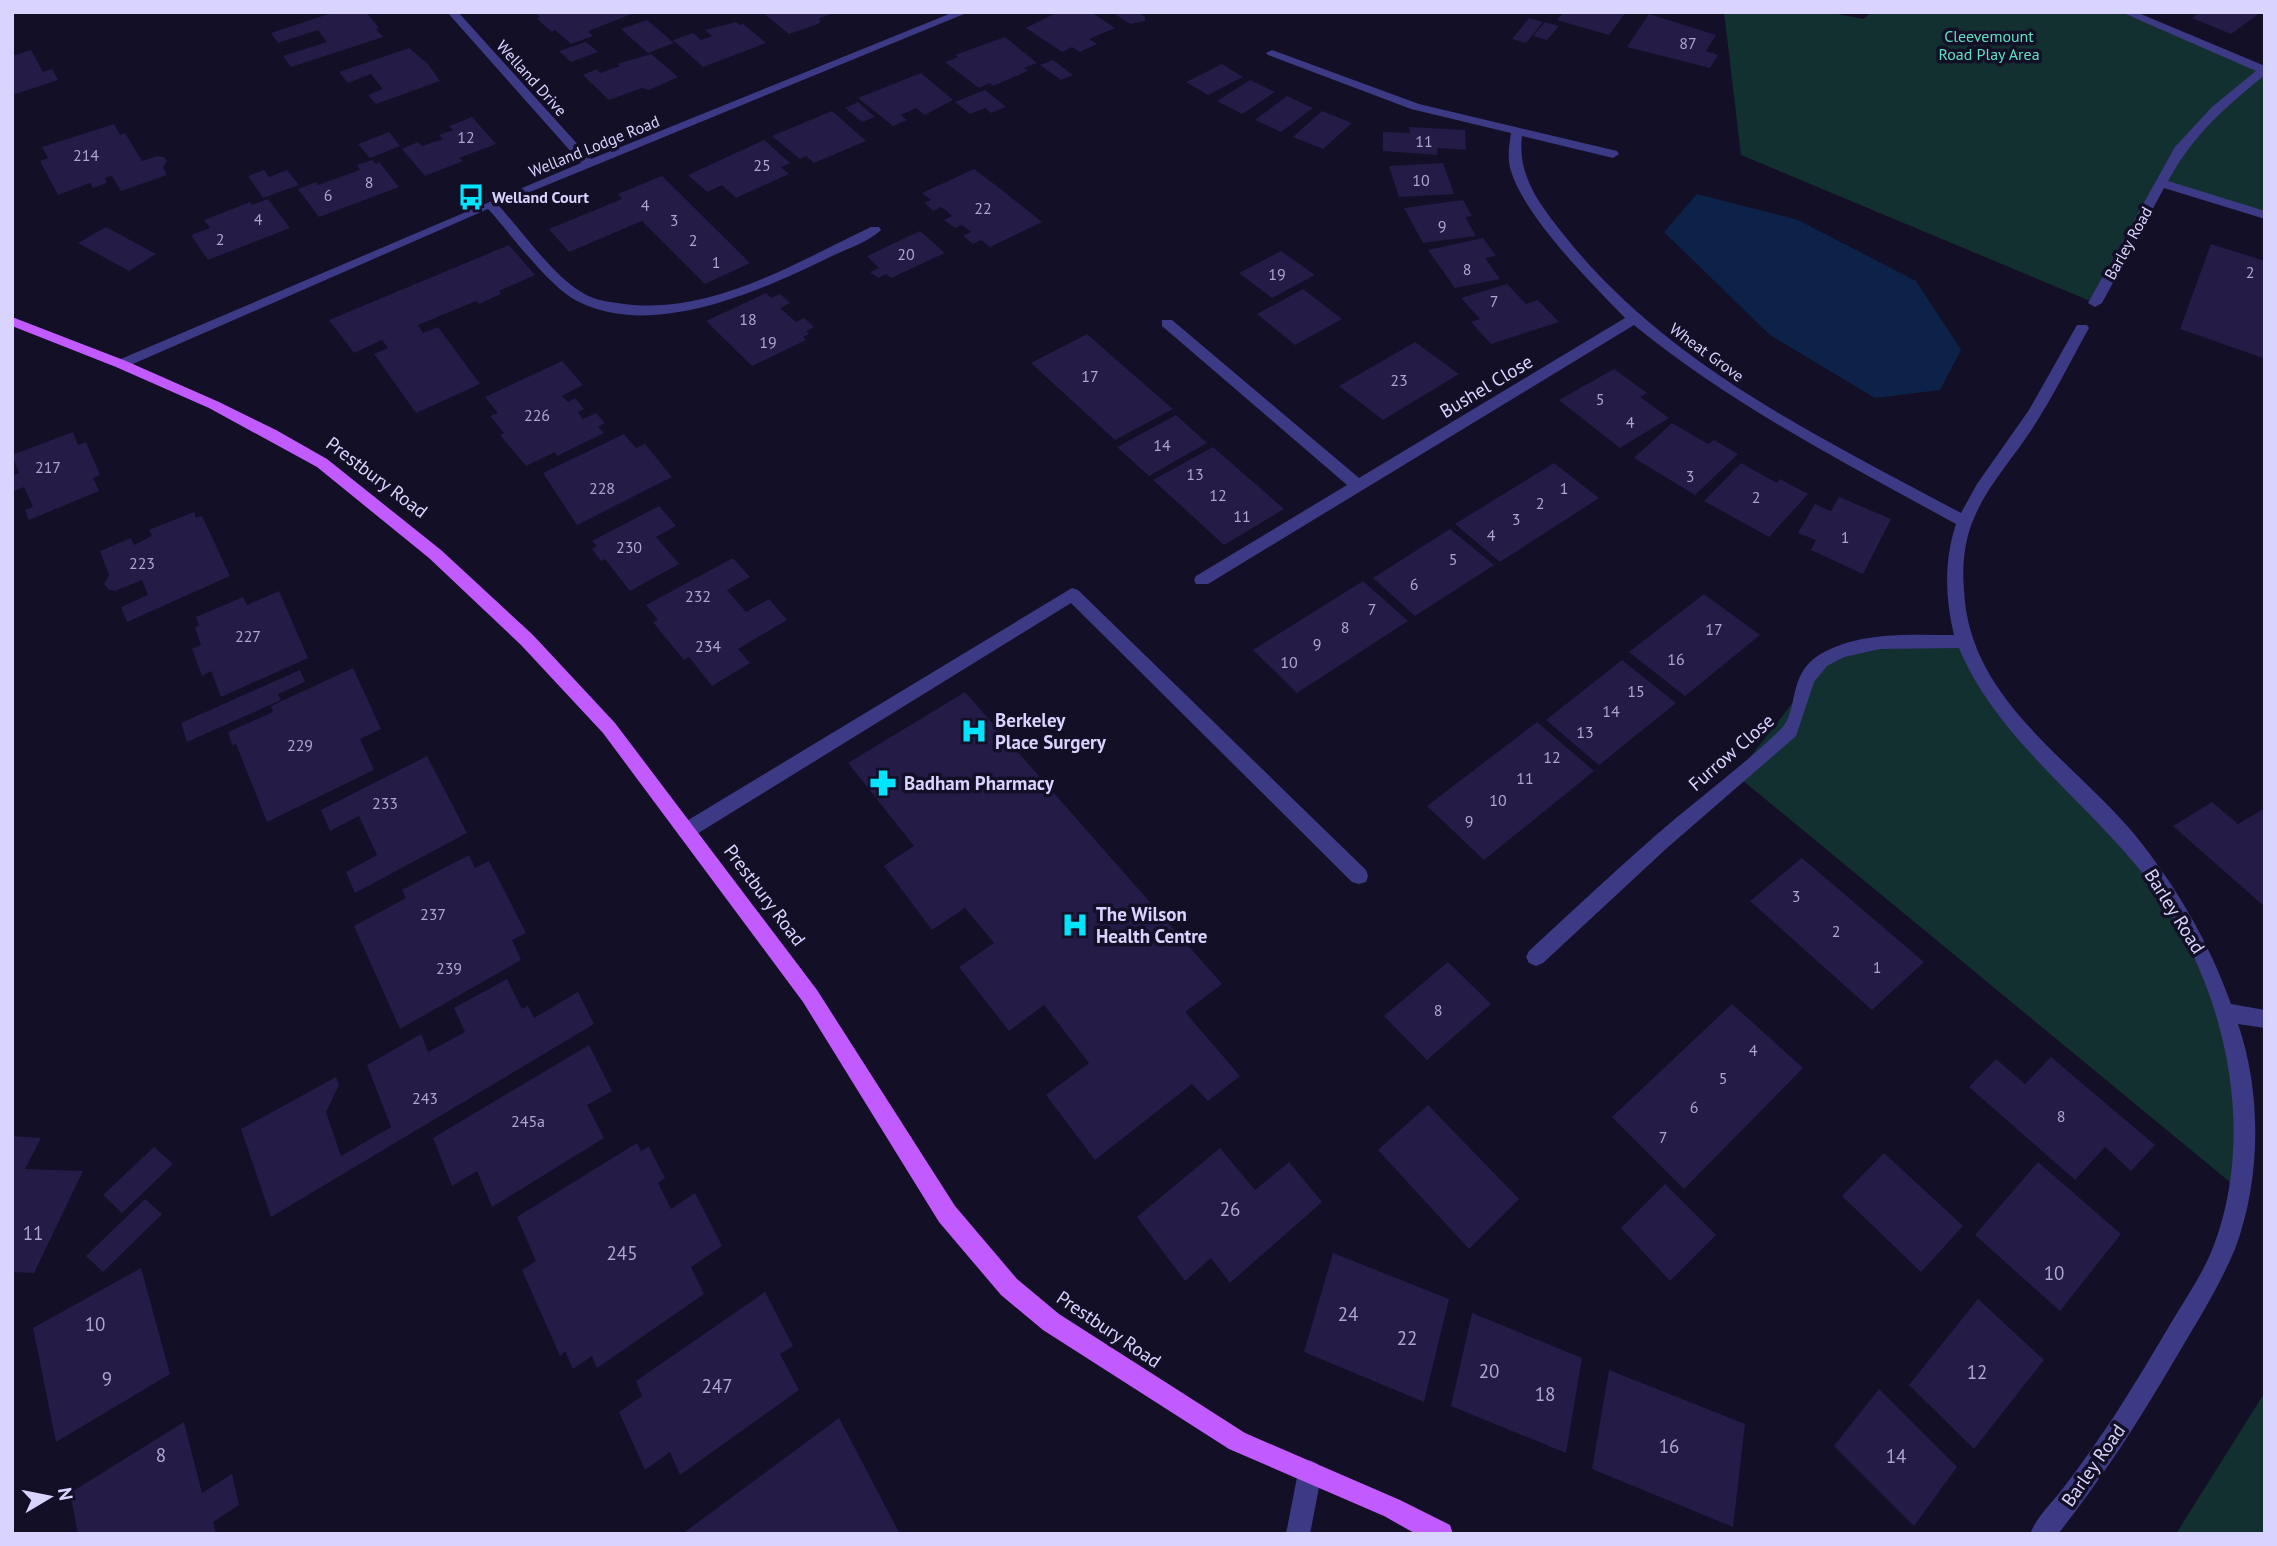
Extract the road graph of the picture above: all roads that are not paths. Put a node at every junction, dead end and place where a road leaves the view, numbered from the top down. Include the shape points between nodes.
1 (452, 12) edge
2 (929, 12) edge
3 (964, 12) edge
4 (2126, 12) edge
5 (944, 20) junction
6 (1272, 53) dead end
7 (2264, 70) edge
8 (1517, 131) junction
9 (1613, 154) dead end
10 (590, 165) junction
11 (2161, 183) junction
12 (490, 204) junction
13 (2265, 215) edge
14 (875, 230) dead end
15 (2095, 303) dead end
16 (1634, 319) junction
17 (12, 321) edge
18 (1167, 323) dead end
19 (2082, 328) dead end
20 (121, 364) junction
21 (1358, 486) junction
22 (1963, 521) junction
23 (1202, 580) dead end
24 (1964, 641) junction
25 (686, 831) junction
26 (1359, 876) dead end
27 (1536, 957) dead end
28 (2227, 1013) junction
29 (2265, 1019) edge
30 (1310, 1472) junction
31 (1298, 1534) edge
32 (1441, 1534) edge
33 (2042, 1534) edge

1 - 10 street, Welland Drive
2 - 5 street
3 - 5 street, Welland Lodge Road
4 - 7 street
5 - 10 street, Welland Lodge Road
6 - 8 street via 1415,107
7 - 11 street, Barley Road via 2216,108 2179,150
8 - 9 street
8 - 16 street, Wheat Grove via 1514,165 1533,202 1567,250
10 - 12 street, Welland Lodge Road
11 - 13 street
11 - 15 street, Barley Road
12 - 14 street via 576,295 642,311 719,300
12 - 20 street, Welland Lodge Road
16 - 21 street, Bushel Close
16 - 22 street, Wheat Grove via 1740,398
17 - 20 main road, Prestbury Road
18 - 21 street
19 - 22 street, Barley Road via 2029,422
20 - 25 main road, Prestbury Road via 214,405 322,463 388,515 527,639 609,728
21 - 23 street, Bushel Close
22 - 24 street, Barley Road via 1956,555 1956,593
24 - 27 street, Furrow Close via 1874,644 1848,648 1828,658 1811,673 1800,693 1798,716 1790,731
24 - 28 street, Barley Road via 1986,686 2127,839 2160,883 2204,955
25 - 26 street via 1072,594
25 - 30 main road, Prestbury Road via 810,996 947,1214 1009,1287 1051,1322 1202,1420 1237,1441
28 - 29 street
28 - 33 street, Barley Road via 2245,1100 2246,1147 2242,1192 2225,1245 2140,1398
30 - 31 street
30 - 32 main road, Prestbury Road

